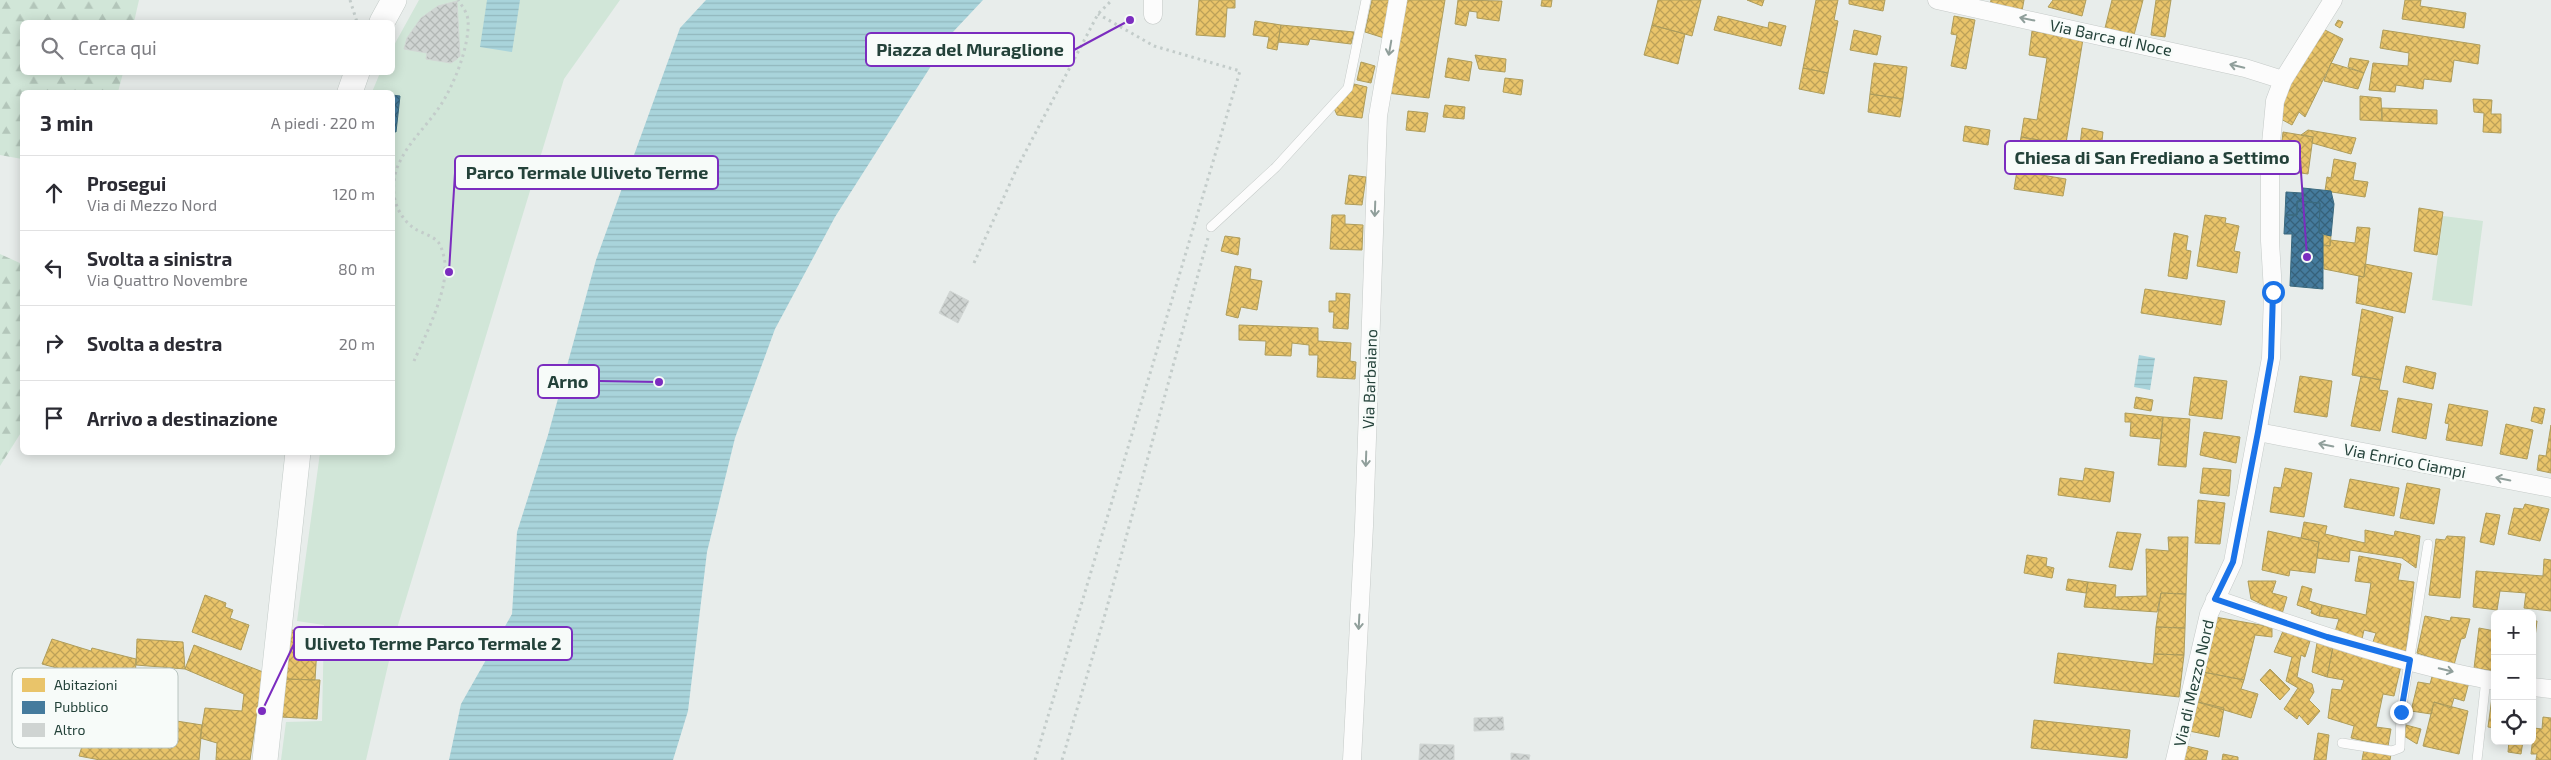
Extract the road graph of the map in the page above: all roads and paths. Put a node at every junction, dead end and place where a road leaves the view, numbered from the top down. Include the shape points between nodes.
1 (350, 0) edge
2 (394, 0) edge
3 (458, 0) edge
4 (1112, 0) edge
5 (1366, 0) edge
6 (1398, 0) edge
7 (1937, 0) edge
8 (2332, 0) edge
9 (1098, 14) junction
10 (357, 20) edge
11 (383, 20) edge
12 (356, 75) edge
13 (2284, 80) junction
14 (351, 90) edge
15 (395, 177) edge
16 (395, 199) edge
17 (1212, 227) joint
18 (974, 263) dead end
19 (414, 361) dead end
20 (2258, 432) junction
21 (298, 455) edge
22 (2551, 488) edge
23 (2428, 544) dead end
24 (2215, 599) junction
25 (2410, 660) junction
26 (2490, 680) edge
27 (2536, 687) edge
28 (2551, 689) edge
29 (2342, 743) dead end
30 (265, 760) edge
31 (1035, 760) edge
32 (1062, 760) edge
33 (1352, 760) edge
34 (2175, 760) edge
35 (2477, 760) edge

1 - 10 path
2 - 11 main road
3 - 15 path via 468,20 457,73 440,108 409,144
4 - 9 path
5 - 17 lane via 1348,88 1276,167
6 -> 33 street, Via Barbaiano via 1378,116 1364,526
13 -> 7 street, Via Barca di Noce via 2226,63
8 - 13 street, Via di Mezzo Nord
9 - 18 path via 1017,168
9 - 31 path via 1154,46 1240,71
12 - 14 main road
13 - 20 street, Via di Mezzo Nord via 2272,116 2271,358
16 - 19 path via 400,215 438,242 444,257 446,275 430,326
17 - 32 path
22 -> 20 street, Via Enrico Ciampi
20 - 24 street, Via di Mezzo Nord via 2233,562
21 - 30 main road
23 - 25 lane
24 - 25 street via 2327,637
24 - 34 street, Via di Mezzo Nord
25 -> 26 street
25 - 29 lane via 2401,712 2400,748 2392,751
26 - 35 lane
27 - 28 street

